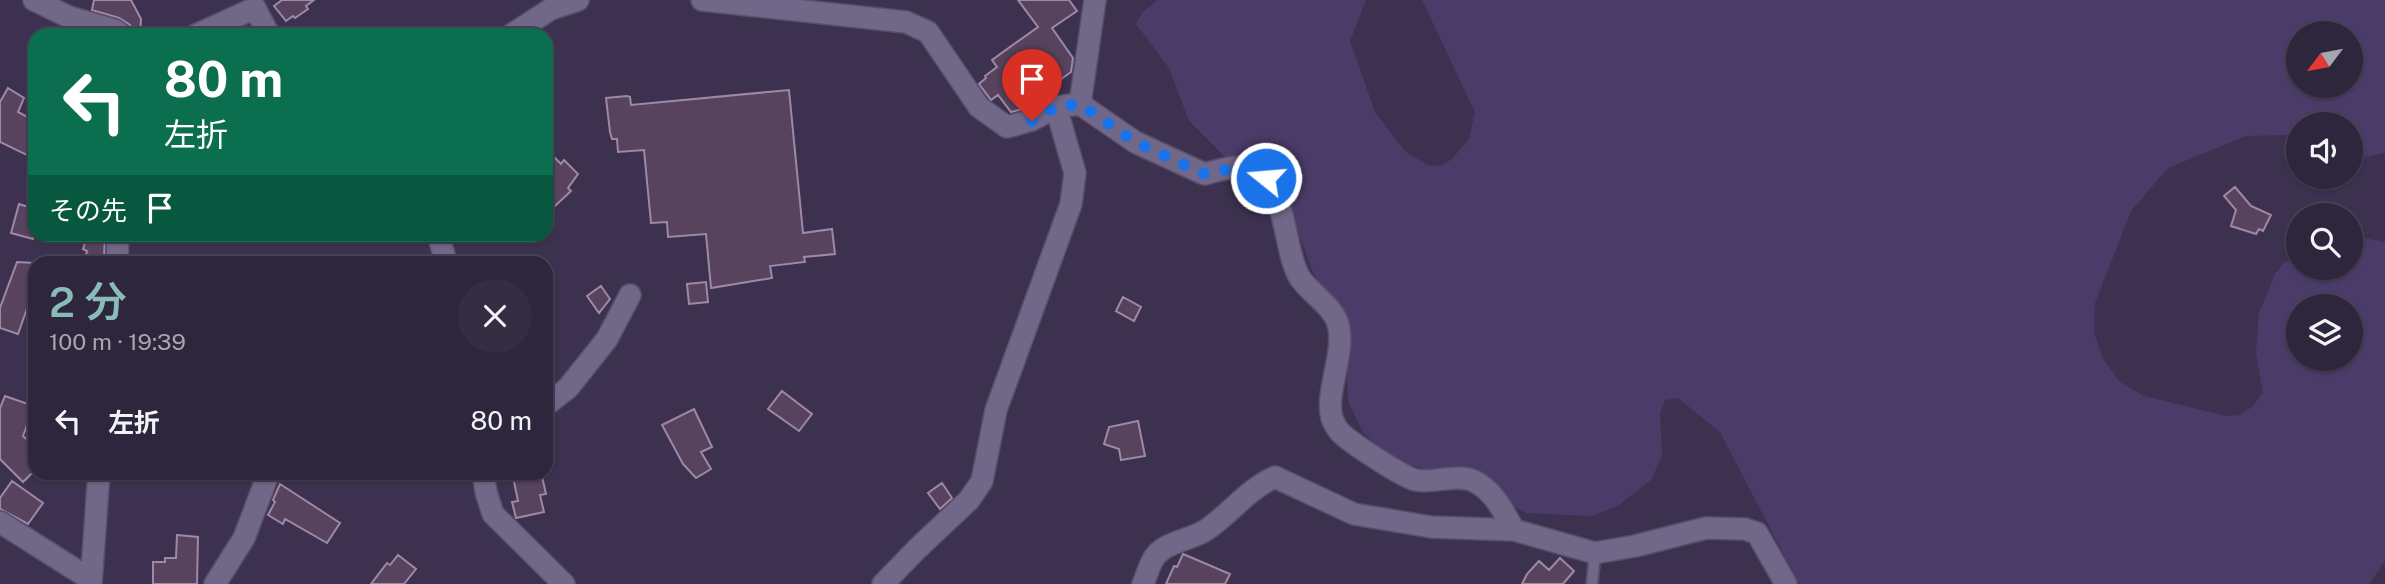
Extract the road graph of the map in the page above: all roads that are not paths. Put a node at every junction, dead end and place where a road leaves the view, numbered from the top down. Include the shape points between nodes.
1 (34, 0) edge
2 (578, 0) edge
3 (702, 0) edge
4 (1095, 0) edge
5 (262, 4) edge
6 (108, 28) edge
7 (211, 28) edge
8 (267, 28) edge
9 (522, 28) edge
10 (1080, 104) junction
11 (1056, 107) junction
12 (630, 295) dead end
13 (553, 400) edge
14 (98, 480) edge
15 (266, 480) edge
16 (485, 480) edge
17 (0, 523) edge
18 (1514, 530) junction
19 (1595, 553) junction
20 (91, 581) edge
21 (215, 584) edge
22 (564, 584) edge
23 (883, 584) edge
24 (1143, 584) edge
25 (1592, 584) edge
26 (1786, 584) edge

1 - 6 street via 69,17
2 - 9 street via 551,9
3 - 11 street via 906,22 928,32 979,107 1007,127 1032,121
4 - 10 street
5 - 7 street
5 - 8 street
10 - 11 street
10 - 18 street via 1135,142 1205,174 1242,167 1266,178 1275,191 1300,277 1336,317 1340,349 1331,406 1340,432 1415,480 1473,481 1494,497
11 - 23 street via 1075,173 1071,204 996,410 982,481 969,500
12 - 13 street via 607,339
14 - 20 street
15 - 21 street via 244,538
16 - 22 street via 493,514
17 - 20 street
18 - 19 street
18 - 24 street via 1431,527 1354,514 1275,477 1260,484 1203,532 1164,548 1155,556
19 - 25 lane
19 - 26 street via 1706,528 1745,529 1757,533

